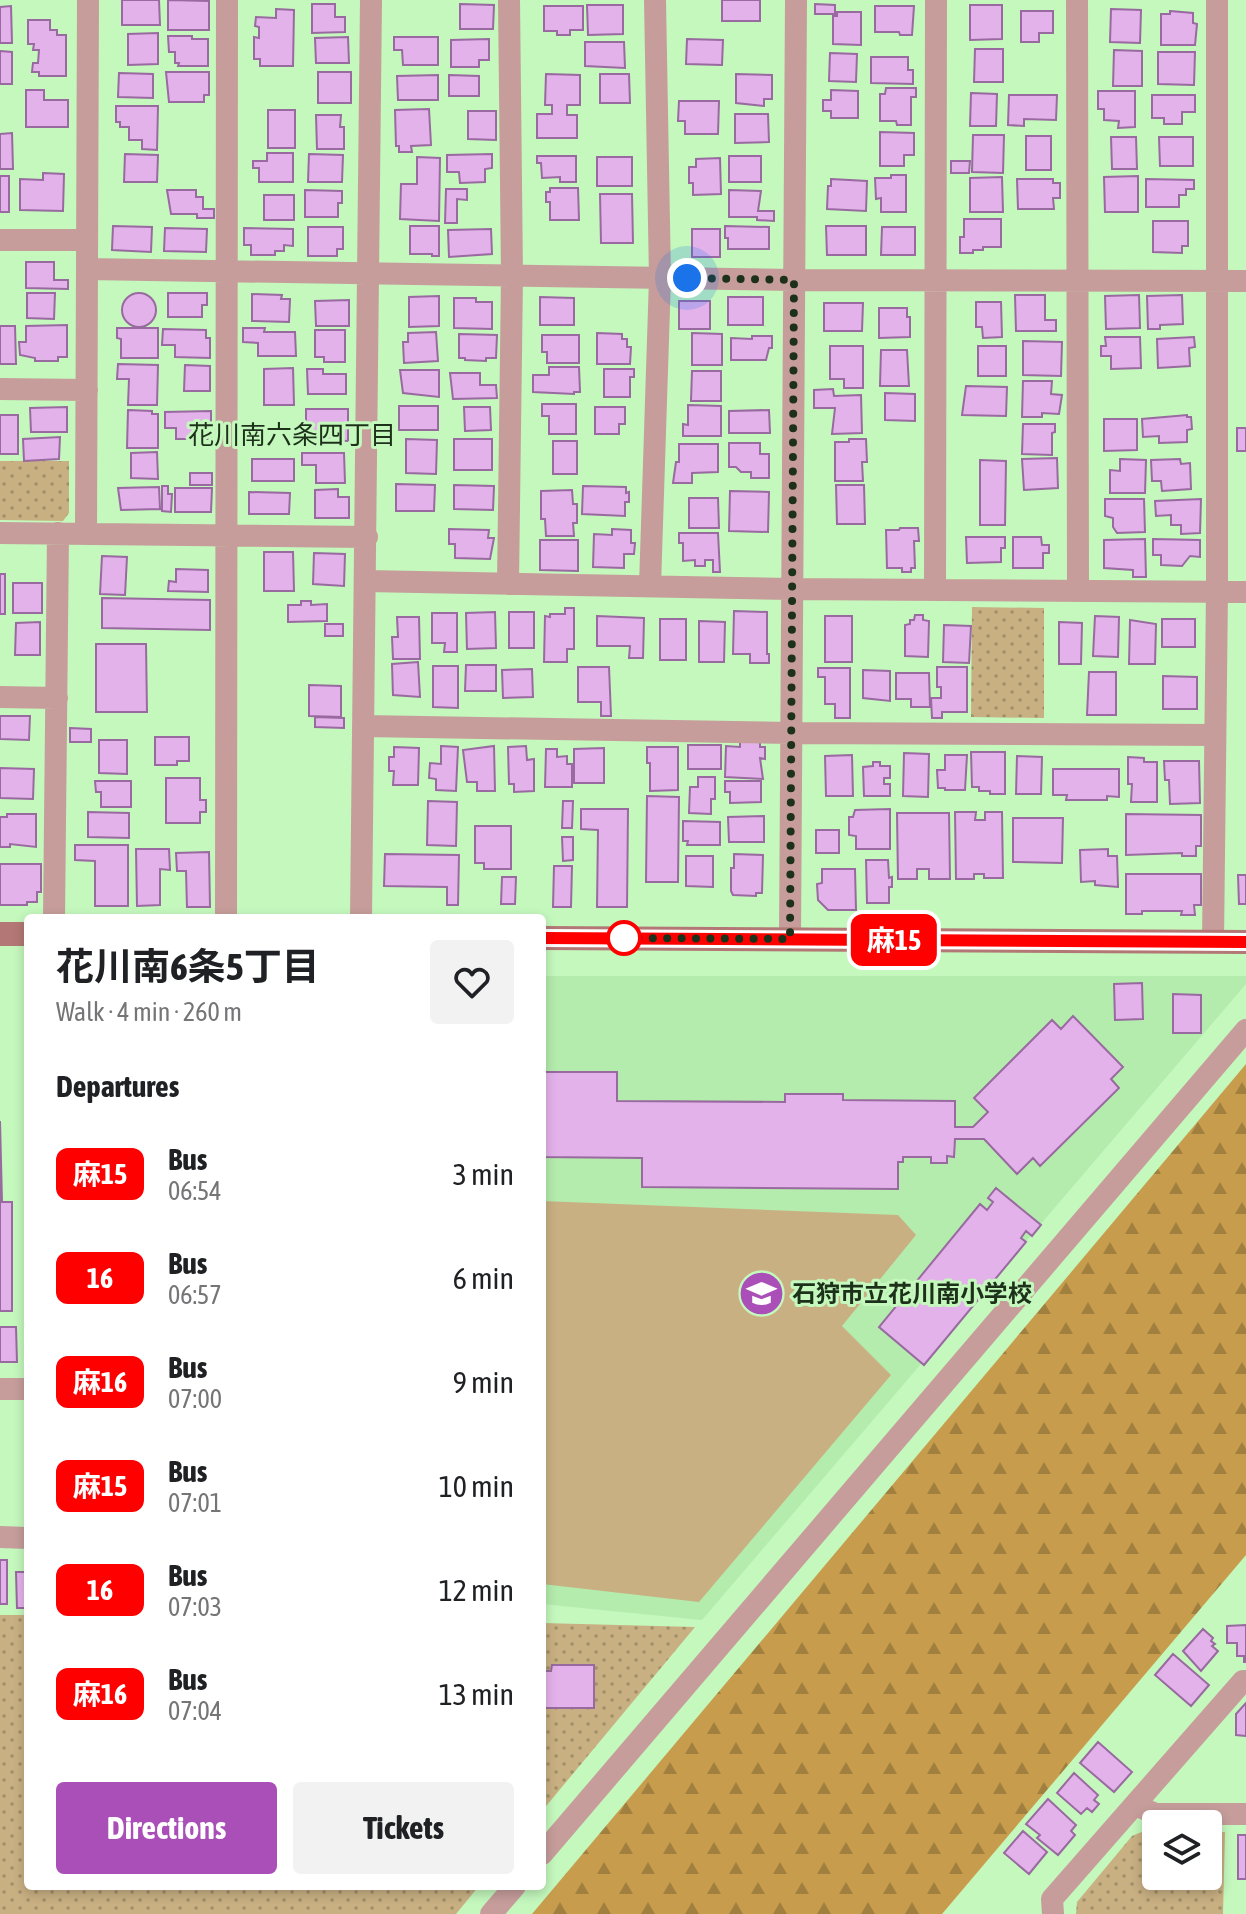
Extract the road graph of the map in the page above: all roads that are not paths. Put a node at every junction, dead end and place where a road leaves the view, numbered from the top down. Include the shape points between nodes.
1 (88, 0) edge
2 (227, 0) edge
3 (371, 0) edge
4 (509, 0) edge
5 (655, 0) edge
6 (796, 0) edge
7 (936, 0) edge
8 (1077, 0) edge
9 (1217, 0) edge
10 (0, 240) edge
11 (87, 240) junction
12 (87, 269) junction
13 (227, 273) junction
14 (370, 274) junction
15 (512, 276) junction
16 (660, 278) junction
17 (794, 280) junction
18 (936, 280) junction
19 (1078, 280) junction
20 (1219, 281) junction
21 (1246, 281) edge
22 (0, 389) edge
23 (87, 390) junction
24 (0, 533) edge
25 (58, 533) junction
26 (86, 533) junction
27 (226, 534) junction
28 (367, 537) junction
29 (366, 581) junction
30 (508, 584) junction
31 (650, 586) junction
32 (792, 589) junction
33 (935, 589) junction
34 (1078, 591) junction
35 (1217, 591) junction
36 (1246, 592) edge
37 (0, 697) edge
38 (57, 698) junction
39 (364, 726) junction
40 (791, 733) junction
41 (1215, 735) junction
42 (54, 914) edge
43 (226, 914) edge
44 (361, 914) edge
45 (0, 934) edge
46 (24, 934) edge
47 (546, 938) edge
48 (790, 939) junction
49 (1213, 942) junction
50 (1246, 942) edge
51 (1246, 1030) edge
52 (0, 1389) edge
53 (24, 1389) edge
54 (0, 1537) edge
55 (24, 1538) edge
56 (1246, 1681) edge
57 (1135, 1805) junction
58 (1246, 1814) edge
59 (546, 1849) edge
60 (512, 1890) edge
61 (491, 1914) edge
62 (1053, 1914) edge

1 - 11 street
2 - 13 street
3 - 14 street
4 - 15 street
5 - 16 street
6 - 17 street
7 - 18 street
8 - 19 street
9 - 20 street
10 - 11 street
11 - 12 street
12 - 13 street
12 - 23 street
13 - 14 street
13 - 27 street
14 - 15 street
14 - 28 street
15 - 16 street
15 - 30 street
16 - 17 street
16 - 31 street
17 - 18 street
17 - 32 street
18 - 19 street
18 - 33 street
19 - 20 street
19 - 34 street
20 - 21 street
20 - 35 street
22 - 23 street
23 - 26 street
24 - 25 street
25 - 26 street
25 - 38 street
26 - 27 street
27 - 28 street
27 - 43 street
28 - 29 street
29 - 30 street
29 - 39 street
30 - 31 street
31 - 32 street
32 - 33 street
32 - 40 street
33 - 34 street
34 - 35 street
35 - 36 street
35 - 41 street
37 - 38 street
38 - 42 street
39 - 40 street
39 - 44 street
40 - 41 street
40 - 48 street
41 - 49 street
45 - 46 street
47 - 48 street
48 - 49 street
49 - 50 street
51 - 59 street
52 - 53 street
54 - 55 street
56 - 57 street
57 - 58 street via 1156,1814
57 - 62 street via 1052,1899
60 - 61 street

